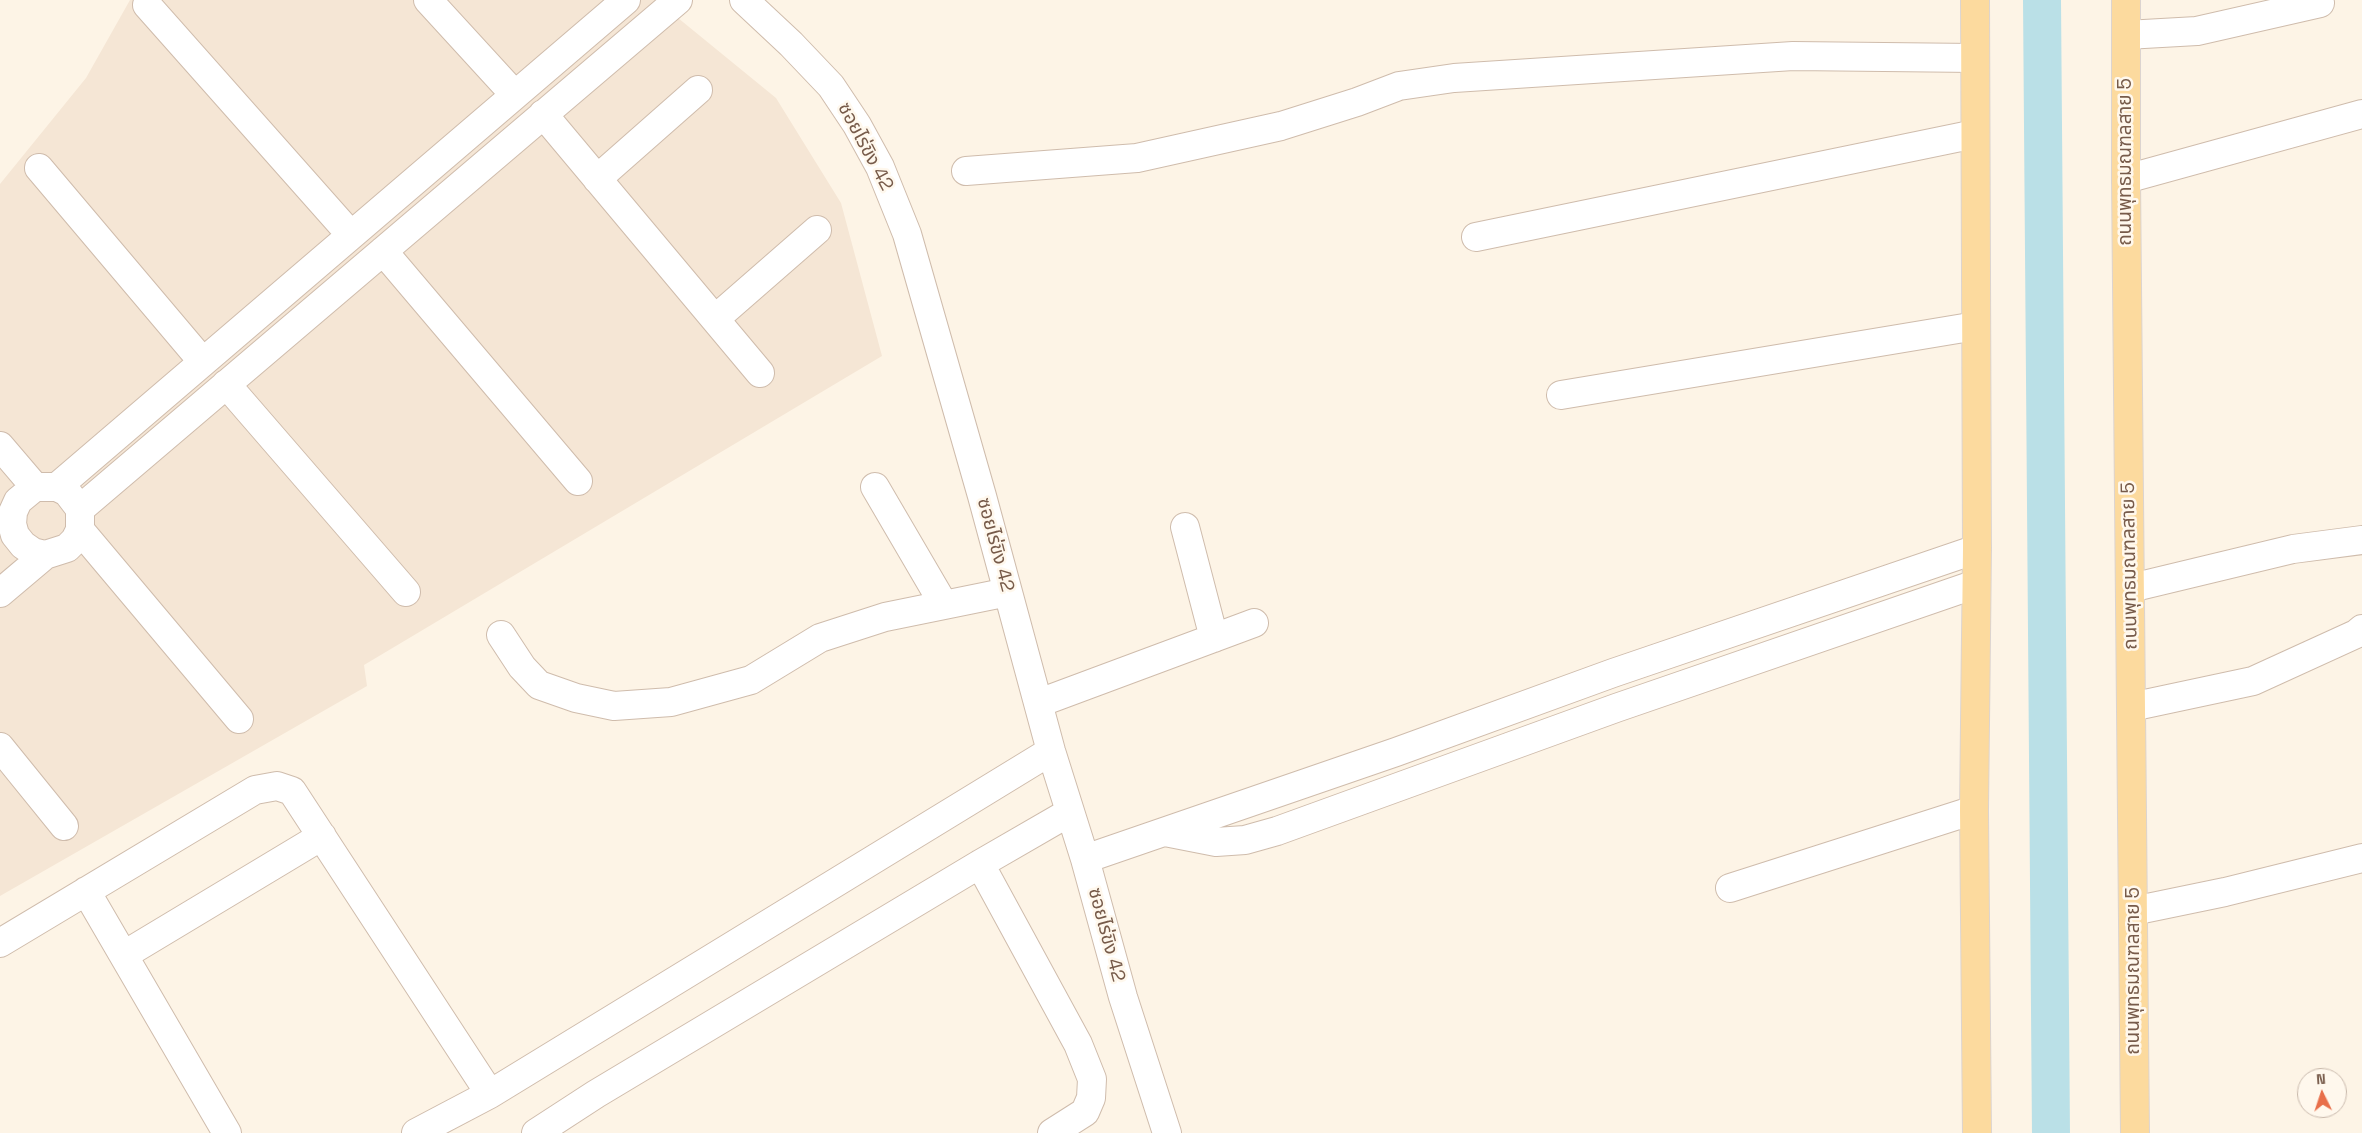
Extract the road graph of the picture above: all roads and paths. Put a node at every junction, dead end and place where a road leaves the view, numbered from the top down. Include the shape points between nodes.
1 (428, 0) edge
2 (626, 0) edge
3 (678, 0) edge
4 (744, 0) edge
5 (1975, 0) edge
6 (2126, 0) edge
7 (147, 4) dead end
8 (2320, 4) dead end
9 (2126, 36) junction
10 (1975, 58) junction
11 (698, 90) dead end
12 (515, 95) junction
13 (544, 114) junction
14 (2362, 114) edge
15 (1975, 134) junction
16 (39, 168) dead end
17 (966, 171) dead end
18 (597, 179) junction
19 (2126, 179) junction
20 (817, 230) dead end
21 (351, 235) junction
22 (1476, 237) dead end
23 (384, 251) junction
24 (715, 320) junction
25 (1976, 326) junction
26 (203, 362) junction
27 (760, 373) dead end
28 (226, 384) junction
29 (1561, 395) dead end
30 (0, 446) edge
31 (578, 480) dead end
32 (46, 487) junction
33 (875, 487) dead end
34 (80, 520) junction
35 (1185, 527) dead end
36 (2362, 540) edge
37 (1977, 549) junction
38 (45, 555) junction
39 (1976, 584) junction
40 (2130, 588) junction
41 (406, 592) dead end
42 (1008, 592) junction
43 (0, 593) edge
44 (944, 605) junction
45 (1254, 623) dead end
46 (2362, 629) edge
47 (501, 635) dead end
48 (1214, 638) junction
49 (1039, 702) junction
50 (2131, 707) junction
51 (238, 719) dead end
52 (0, 747) edge
53 (1051, 751) junction
54 (1974, 810) junction
55 (1070, 812) junction
56 (64, 826) dead end
57 (1163, 832) junction
58 (322, 836) junction
59 (1085, 858) junction
60 (2362, 858) edge
61 (980, 864) junction
62 (1730, 888) dead end
63 (86, 891) junction
64 (2133, 910) junction
65 (0, 943) edge
66 (124, 955) junction
67 (490, 1094) junction
68 (227, 1133) edge
69 (416, 1133) edge
70 (536, 1133) edge
71 (1052, 1133) edge
72 (1167, 1133) edge
73 (1977, 1133) edge
74 (2135, 1133) edge

1 - 12 street
2 - 12 street
3 - 13 street
4 - 42 street, ซอยไร่ขิง 42 via 831,86 880,167 907,234
5 - 10 main road
6 - 9 main road, ถนนพุทธมณฑลสาย 5
7 - 21 street
8 - 9 street via 2197,31
9 - 19 main road, ถนนพุทธมณฑลสาย 5
10 - 15 main road
10 - 17 street via 1792,56 1454,78 1399,86 1281,126 1136,158
11 - 18 street
12 - 21 street
13 - 18 street
13 - 23 street
14 - 19 street
15 - 22 street
15 - 25 main road
16 - 26 street
18 - 24 street
19 - 40 main road, ถนนพุทธมณฑลสาย 5
20 - 24 street
21 - 26 street
23 - 28 street
23 - 31 street
24 - 27 street
25 - 29 street
25 - 37 main road
26 - 32 street
28 - 34 street
28 - 41 street
30 - 32 street
32 - 34 street via 67,492
32 - 38 street via 18,501 12,524 23,545
33 - 44 street
34 - 38 street via 68,548
34 - 51 street
35 - 48 street
36 - 40 street via 2293,549
37 - 39 main road
37 - 57 street
38 - 43 street
39 - 54 main road
39 - 57 street via 1606,711 1277,831 1245,840 1216,842
40 - 50 main road, ถนนพุทธมณฑลสาย 5
42 - 44 street
42 - 49 street, ซอยไร่ขิง 42
44 - 47 street via 885,616 820,638 751,680 670,702 623,706 576,698 539,685 522,667
45 - 48 street
46 - 50 street via 2252,681
48 - 49 street
49 - 53 street, ซอยไร่ขิง 42
50 - 64 main road, ถนนพุทธมณฑลสาย 5
52 - 56 street
53 - 55 street, ซอยไร่ขิง 42
53 - 67 street
54 - 62 street
54 - 73 main road
55 - 59 street, ซอยไร่ขิง 42
55 - 61 street
57 - 59 street
58 - 63 street via 292,791 277,786 255,790
58 - 66 street
58 - 67 street
59 - 72 street, ซอยไร่ขิง 42 via 1123,997
60 - 64 street via 2234,890
61 - 70 street
61 - 71 street via 1078,1044 1092,1079 1091,1098 1085,1112
63 - 65 street
63 - 66 street
64 - 74 main road, ถนนพุทธมณฑลสาย 5
66 - 68 street
67 - 69 street

